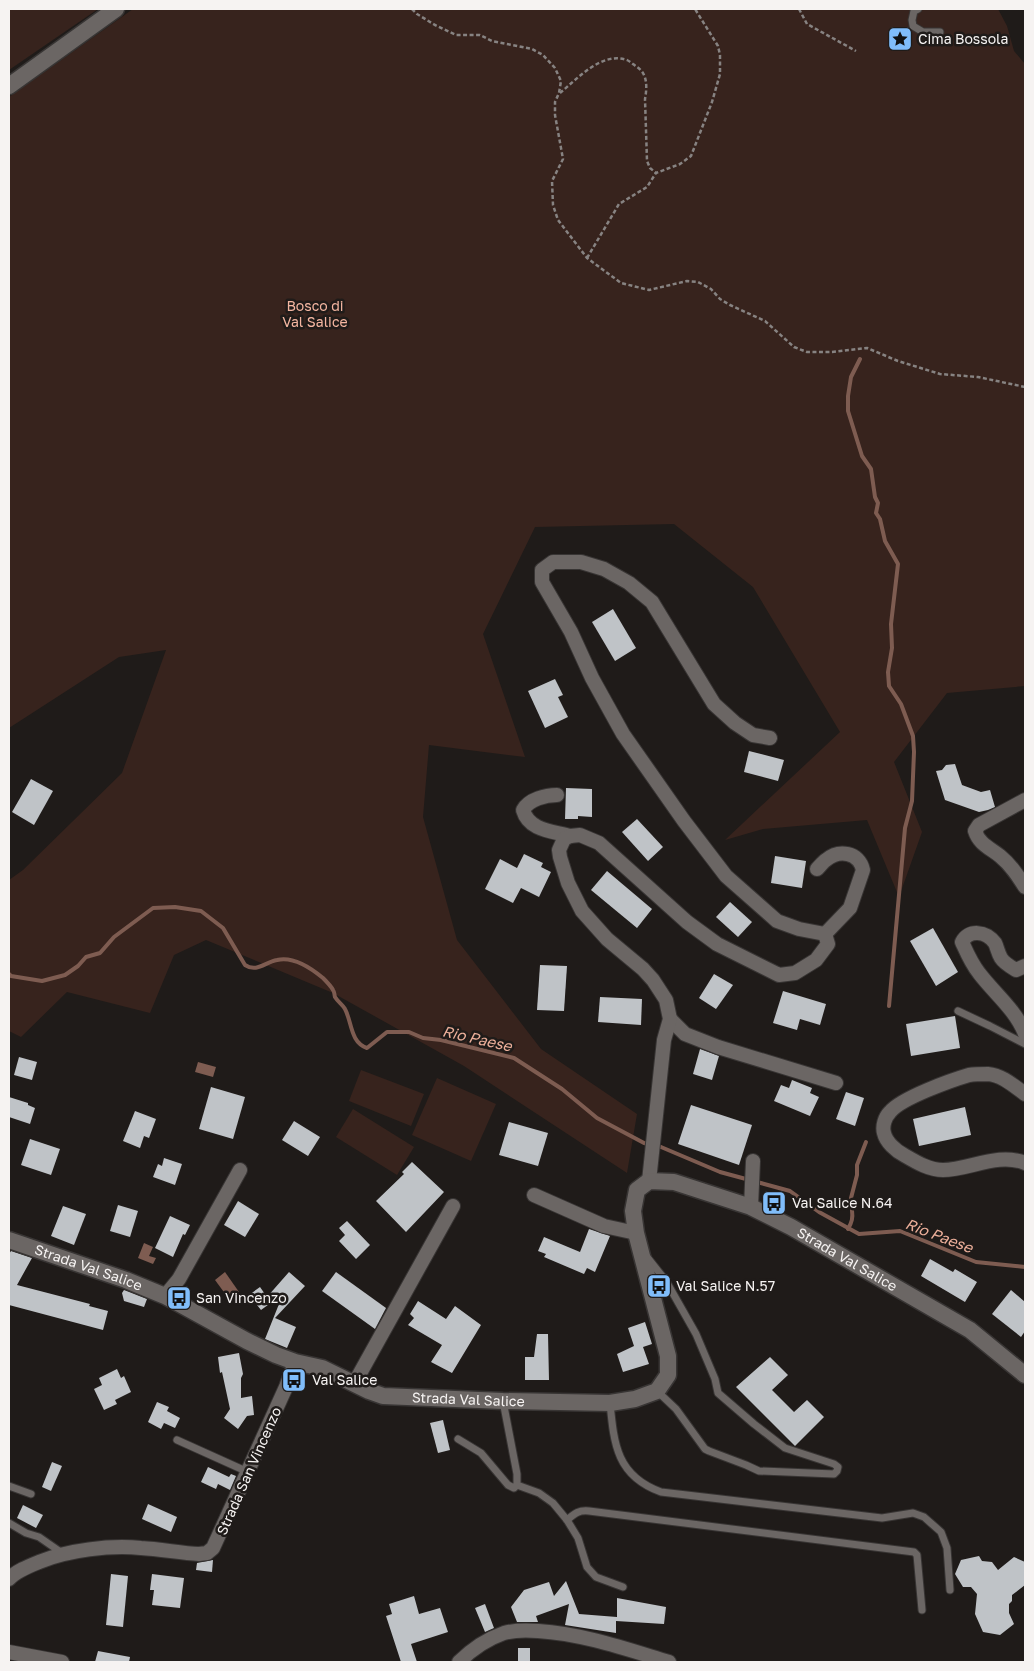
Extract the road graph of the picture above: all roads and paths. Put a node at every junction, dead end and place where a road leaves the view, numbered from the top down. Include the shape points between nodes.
1 (116, 9) edge
2 (412, 9) edge
3 (695, 9) edge
4 (798, 9) edge
5 (918, 9) edge
6 (940, 32) dead end
7 (856, 51) dead end
8 (9, 86) edge
9 (559, 93) junction
10 (656, 172) junction
11 (587, 258) junction
12 (1025, 387) edge
13 (770, 738) dead end
14 (557, 795) dead end
15 (1025, 800) edge
16 (570, 836) junction
17 (817, 869) dead end
18 (1025, 887) edge
19 (825, 934) junction
20 (1025, 966) edge
21 (958, 1011) dead end
22 (670, 1019) junction
23 (1025, 1034) edge
24 (1025, 1044) edge
25 (836, 1083) dead end
26 (1025, 1094) edge
27 (1025, 1163) edge
28 (240, 1170) dead end
29 (753, 1173) dead end
30 (649, 1182) junction
31 (534, 1195) dead end
32 (453, 1206) dead end
33 (751, 1207) junction
34 (636, 1233) junction
35 (9, 1240) edge
36 (640, 1249) junction
37 (166, 1296) junction
38 (295, 1362) junction
39 (1025, 1375) edge
40 (354, 1384) junction
41 (657, 1391) junction
42 (503, 1401) junction
43 (610, 1403) junction
44 (458, 1439) dead end
45 (177, 1440) dead end
46 (248, 1472) junction
47 (516, 1485) junction
48 (9, 1486) edge
49 (31, 1494) dead end
50 (567, 1520) junction
51 (9, 1523) edge
52 (62, 1553) junction
53 (9, 1579) edge
54 (623, 1587) dead end
55 (950, 1590) dead end
56 (922, 1610) dead end
57 (9, 1652) edge
58 (62, 1662) edge
59 (459, 1662) edge
60 (669, 1662) edge

1 - 8 street
2 - 9 path via 456,35 480,36 532,49 543,55 561,81
3 - 10 path via 718,46 720,74 691,156 680,164
4 - 7 path via 807,24
5 - 6 lane via 914,11 913,26 923,32
9 - 10 path via 589,69 614,58 627,60 641,69 647,90 647,161
9 - 11 path via 554,115 563,159 552,180 553,205 558,220
10 - 11 path via 648,187 619,204
11 - 12 path via 620,283 649,290 698,282 730,305 765,322 794,347 808,352 867,348 940,374 978,376
13 - 19 street via 753,735 714,704 652,602 629,583 604,569 581,562 553,562 542,570 542,582 623,734 726,876 777,921
14 - 16 street via 545,796 523,810 536,828
15 - 18 street via 979,825 975,831 982,844 1000,856
16 - 19 street via 586,837 599,843 687,922 717,944 779,975 795,973 816,960 828,944
16 - 22 street via 561,844 560,857 582,911 607,940 653,980 666,1000
17 - 19 street via 839,853 857,857 863,870 850,908
20 - 23 street via 1016,970 1008,965 986,935 973,932 962,942 978,972 1014,1015
21 - 24 lane
22 - 25 street via 684,1034
22 - 30 street via 664,1040
26 - 27 street via 990,1074 971,1075 891,1110 886,1117 884,1134 900,1153 932,1169 944,1170 1004,1159
28 - 37 street via 179,1279
29 - 33 street
30 - 33 street, Strada Val Salice via 674,1182
30 - 34 street via 637,1190 633,1211
31 - 34 street via 604,1226
32 - 40 street
33 - 39 street, Strada Val Salice via 792,1227 970,1330
34 - 36 street
35 - 37 street, Strada Val Salice
36 - 41 street via 668,1356 668,1375
36 - 41 lane via 666,1281 696,1334 718,1393 785,1448 834,1464 837,1471 834,1474 759,1471 709,1451 676,1409
37 - 38 street, Strada Val Salice via 247,1341
38 - 40 street, Strada Val Salice via 322,1368
38 - 46 street, Strada San Vincenzo
40 - 42 street, Strada Val Salice via 383,1396
41 - 43 street, Strada Val Salice
42 - 43 street, Strada Val Salice
42 - 47 lane via 517,1474
43 - 55 lane via 613,1438 625,1466 635,1478 650,1487 661,1492 882,1518 913,1513 924,1517 941,1532 947,1548
44 - 47 lane via 481,1453 508,1486 514,1488
45 - 46 lane
46 - 52 street, Strada San Vincenzo via 219,1538 207,1552 199,1554 140,1547
47 - 50 lane via 539,1493 553,1503
48 - 49 lane
50 - 54 lane via 578,1538 587,1567 596,1577
50 - 56 lane via 575,1512 589,1510 914,1552 917,1555
51 - 52 lane via 39,1537
52 - 53 street, Strada San Vincenzo via 31,1565
57 - 58 street
59 - 60 street via 490,1638 521,1630 576,1635

